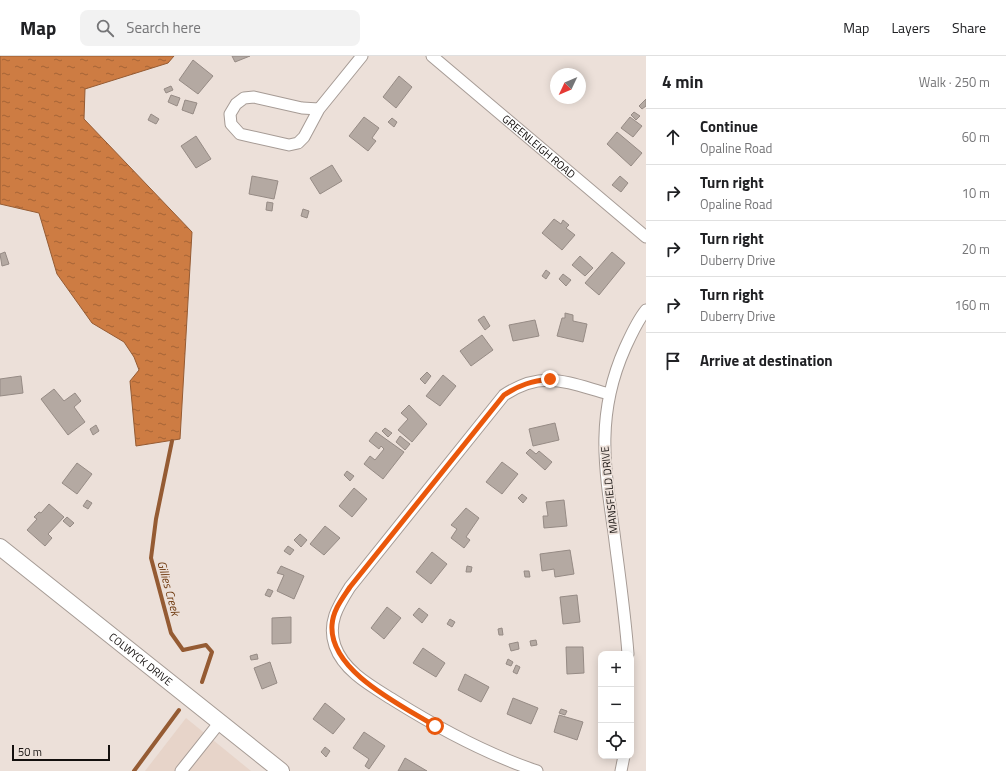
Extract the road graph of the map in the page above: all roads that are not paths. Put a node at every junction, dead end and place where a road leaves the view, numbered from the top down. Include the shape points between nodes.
1 (362, 56) edge
2 (432, 56) edge
3 (319, 109) junction
4 (646, 237) edge
5 (646, 310) edge
6 (609, 394) junction
7 (0, 547) edge
8 (628, 651) edge
9 (220, 722) junction
10 (623, 759) edge
11 (181, 771) edge
12 (281, 771) edge
13 (537, 771) edge
14 (621, 771) edge

1 - 3 street
2 - 4 street, GREENLEIGH ROAD
3 - 3 street via 244,98 236,104 230,114 231,124 240,134 289,145 298,143 304,137
5 - 6 street, MANSFIELD DRIVE via 620,358
6 - 8 street, MANSFIELD DRIVE via 604,446 605,473
6 - 13 street via 550,379 533,380 504,395 350,587 337,607 332,625 338,654 353,671 428,722 480,748
7 - 9 street, COLWYCK DRIVE
9 - 11 street
9 - 12 street, COLWYCK DRIVE
10 - 14 street

